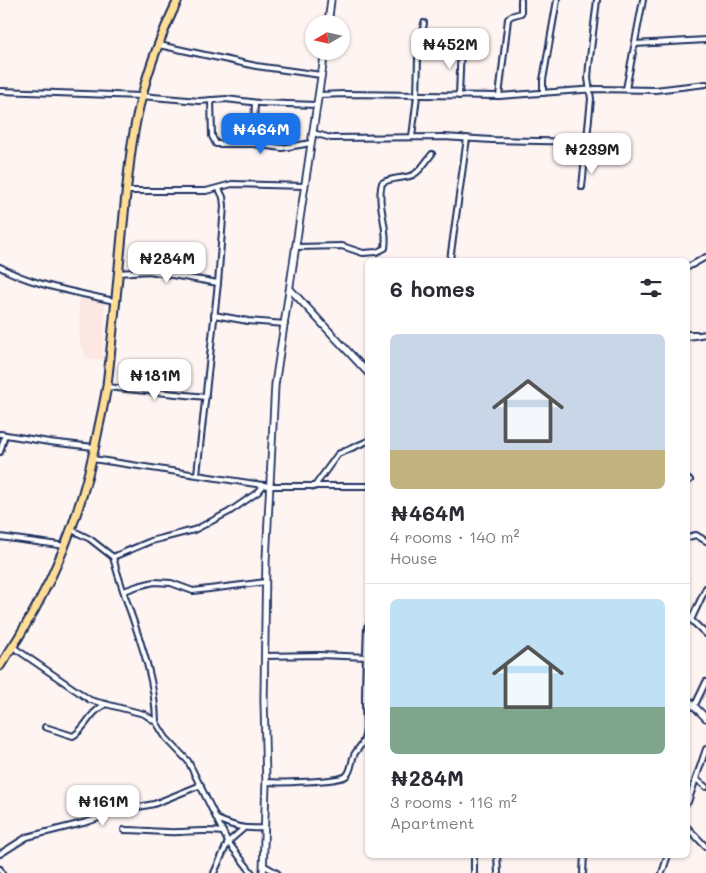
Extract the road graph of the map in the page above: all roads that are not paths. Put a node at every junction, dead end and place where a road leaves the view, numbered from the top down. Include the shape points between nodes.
1 (178, 0) edge
2 (331, 0) edge
3 (522, 0) edge
4 (557, 0) edge
5 (597, 0) edge
6 (643, 0) edge
7 (329, 15) edge
8 (424, 23) dead end
9 (706, 40) edge
10 (461, 44) dead end
11 (635, 44) junction
12 (159, 45) junction
13 (324, 60) edge
14 (321, 76) junction
15 (706, 84) edge
16 (626, 89) junction
17 (590, 90) junction
18 (0, 91) edge
19 (543, 93) junction
20 (319, 95) junction
21 (141, 96) junction
22 (417, 96) junction
23 (459, 96) junction
24 (498, 96) junction
25 (211, 100) junction
26 (255, 103) junction
27 (317, 106) junction
28 (313, 133) junction
29 (412, 137) junction
30 (467, 138) junction
31 (586, 142) junction
32 (311, 143) junction
33 (253, 144) junction
34 (432, 154) dead end
35 (305, 186) junction
36 (582, 186) dead end
37 (219, 189) junction
38 (127, 191) junction
39 (297, 247) junction
40 (706, 257) edge
41 (450, 258) edge
42 (690, 266) edge
43 (0, 267) edge
44 (118, 273) junction
45 (218, 283) junction
46 (290, 288) junction
47 (114, 301) junction
48 (214, 315) junction
49 (284, 324) junction
50 (365, 370) edge
51 (106, 387) junction
52 (206, 397) junction
53 (2, 434) edge
54 (365, 443) edge
55 (95, 447) junction
56 (0, 452) edge
57 (93, 459) junction
58 (198, 474) junction
59 (266, 486) junction
60 (365, 486) edge
61 (314, 487) junction
62 (72, 530) junction
63 (0, 537) edge
64 (690, 537) edge
65 (706, 541) edge
66 (66, 546) junction
67 (112, 557) junction
68 (266, 582) junction
69 (706, 588) edge
70 (124, 592) junction
71 (690, 616) edge
72 (690, 619) edge
73 (706, 634) edge
74 (13, 647) junction
75 (265, 656) junction
76 (365, 657) edge
77 (0, 666) edge
78 (706, 682) edge
79 (690, 702) edge
80 (106, 704) junction
81 (694, 706) junction
82 (706, 718) edge
83 (156, 722) junction
84 (45, 727) dead end
85 (365, 734) edge
86 (706, 749) edge
87 (696, 779) junction
88 (266, 782) junction
89 (201, 785) junction
90 (706, 787) edge
91 (690, 796) edge
92 (217, 819) junction
93 (263, 828) junction
94 (243, 829) junction
95 (124, 830) dead end
96 (690, 830) edge
97 (223, 832) junction
98 (228, 842) junction
99 (706, 846) edge
100 (0, 854) edge
101 (474, 858) edge
102 (497, 858) edge
103 (584, 858) edge
104 (667, 858) edge
105 (263, 865) junction
106 (0, 869) edge
107 (2, 873) edge
108 (214, 873) edge
109 (252, 873) edge
110 (263, 873) edge
111 (277, 873) edge
112 (474, 873) edge
113 (498, 873) edge
114 (583, 873) edge
115 (662, 873) edge

1 - 12 highway
2 - 7 main road
3 - 24 street via 521,13 508,19
4 - 19 street
5 - 17 street via 589,66
6 - 11 street
8 - 22 street via 418,58
9 - 11 street
10 - 23 street
11 - 16 street
12 - 14 street
12 - 21 highway
13 - 14 main road
14 - 20 main road
15 - 16 street via 655,90
16 - 17 street
17 - 19 street
17 - 31 street
18 - 21 street
19 - 24 street
20 - 22 street
20 - 27 main road
21 - 25 street
21 - 38 highway
22 - 23 street
22 - 29 street
23 - 24 street
25 - 26 street
25 - 33 street via 214,143
26 - 27 street
26 - 33 street
27 - 28 main road
28 - 29 street via 331,138
28 - 32 main road
29 - 30 street
30 - 31 street
30 - 41 street
31 - 36 street
32 - 33 street via 282,148
32 - 35 main road
34 - 39 street via 419,171 382,183 385,248 363,253 342,246
35 - 37 street via 232,184
35 - 39 main road
37 - 38 street
37 - 45 street via 224,206
38 - 44 highway
39 - 46 main road
40 - 42 street
43 - 47 street via 65,290
44 - 45 street via 149,271
44 - 47 highway
45 - 48 street
46 - 49 main road
46 - 50 main road
47 - 51 highway
48 - 49 street
48 - 52 street
49 - 59 main road
51 - 52 street
51 - 55 highway
52 - 58 street
53 - 55 street
53 - 56 street
54 - 61 street via 338,454
55 - 57 highway
57 - 58 street
57 - 62 highway
58 - 59 street
59 - 61 street
59 - 67 street via 230,512 200,527
59 - 68 main road
60 - 61 street
62 - 66 highway
62 - 67 street via 90,538
63 - 66 street
64 - 65 street via 696,535
66 - 74 highway
67 - 70 street
68 - 70 street via 193,591 171,583 154,582
68 - 75 main road
69 - 71 street
70 - 83 street via 144,648
72 - 73 street
74 - 77 highway
74 - 80 street via 90,700
75 - 76 street
75 - 88 main road
78 - 81 street
79 - 81 main road
80 - 83 street via 144,714
80 - 84 street via 94,712 73,736
81 - 82 main road
83 - 89 street via 166,738 182,753
85 - 88 street via 353,756 349,773 338,780
86 - 87 street
87 - 90 street
87 - 91 street
88 - 93 main road
89 - 92 street
89 - 100 street via 154,804 27,838
92 - 94 street
92 - 97 street
93 - 94 street
93 - 105 main road
94 - 98 street
95 - 97 street
96 - 99 street
97 - 98 street
98 - 108 street
98 - 109 street
101 - 112 street
102 - 113 street
103 - 114 street
104 - 115 street
105 - 110 main road
105 - 111 street
106 - 107 street

